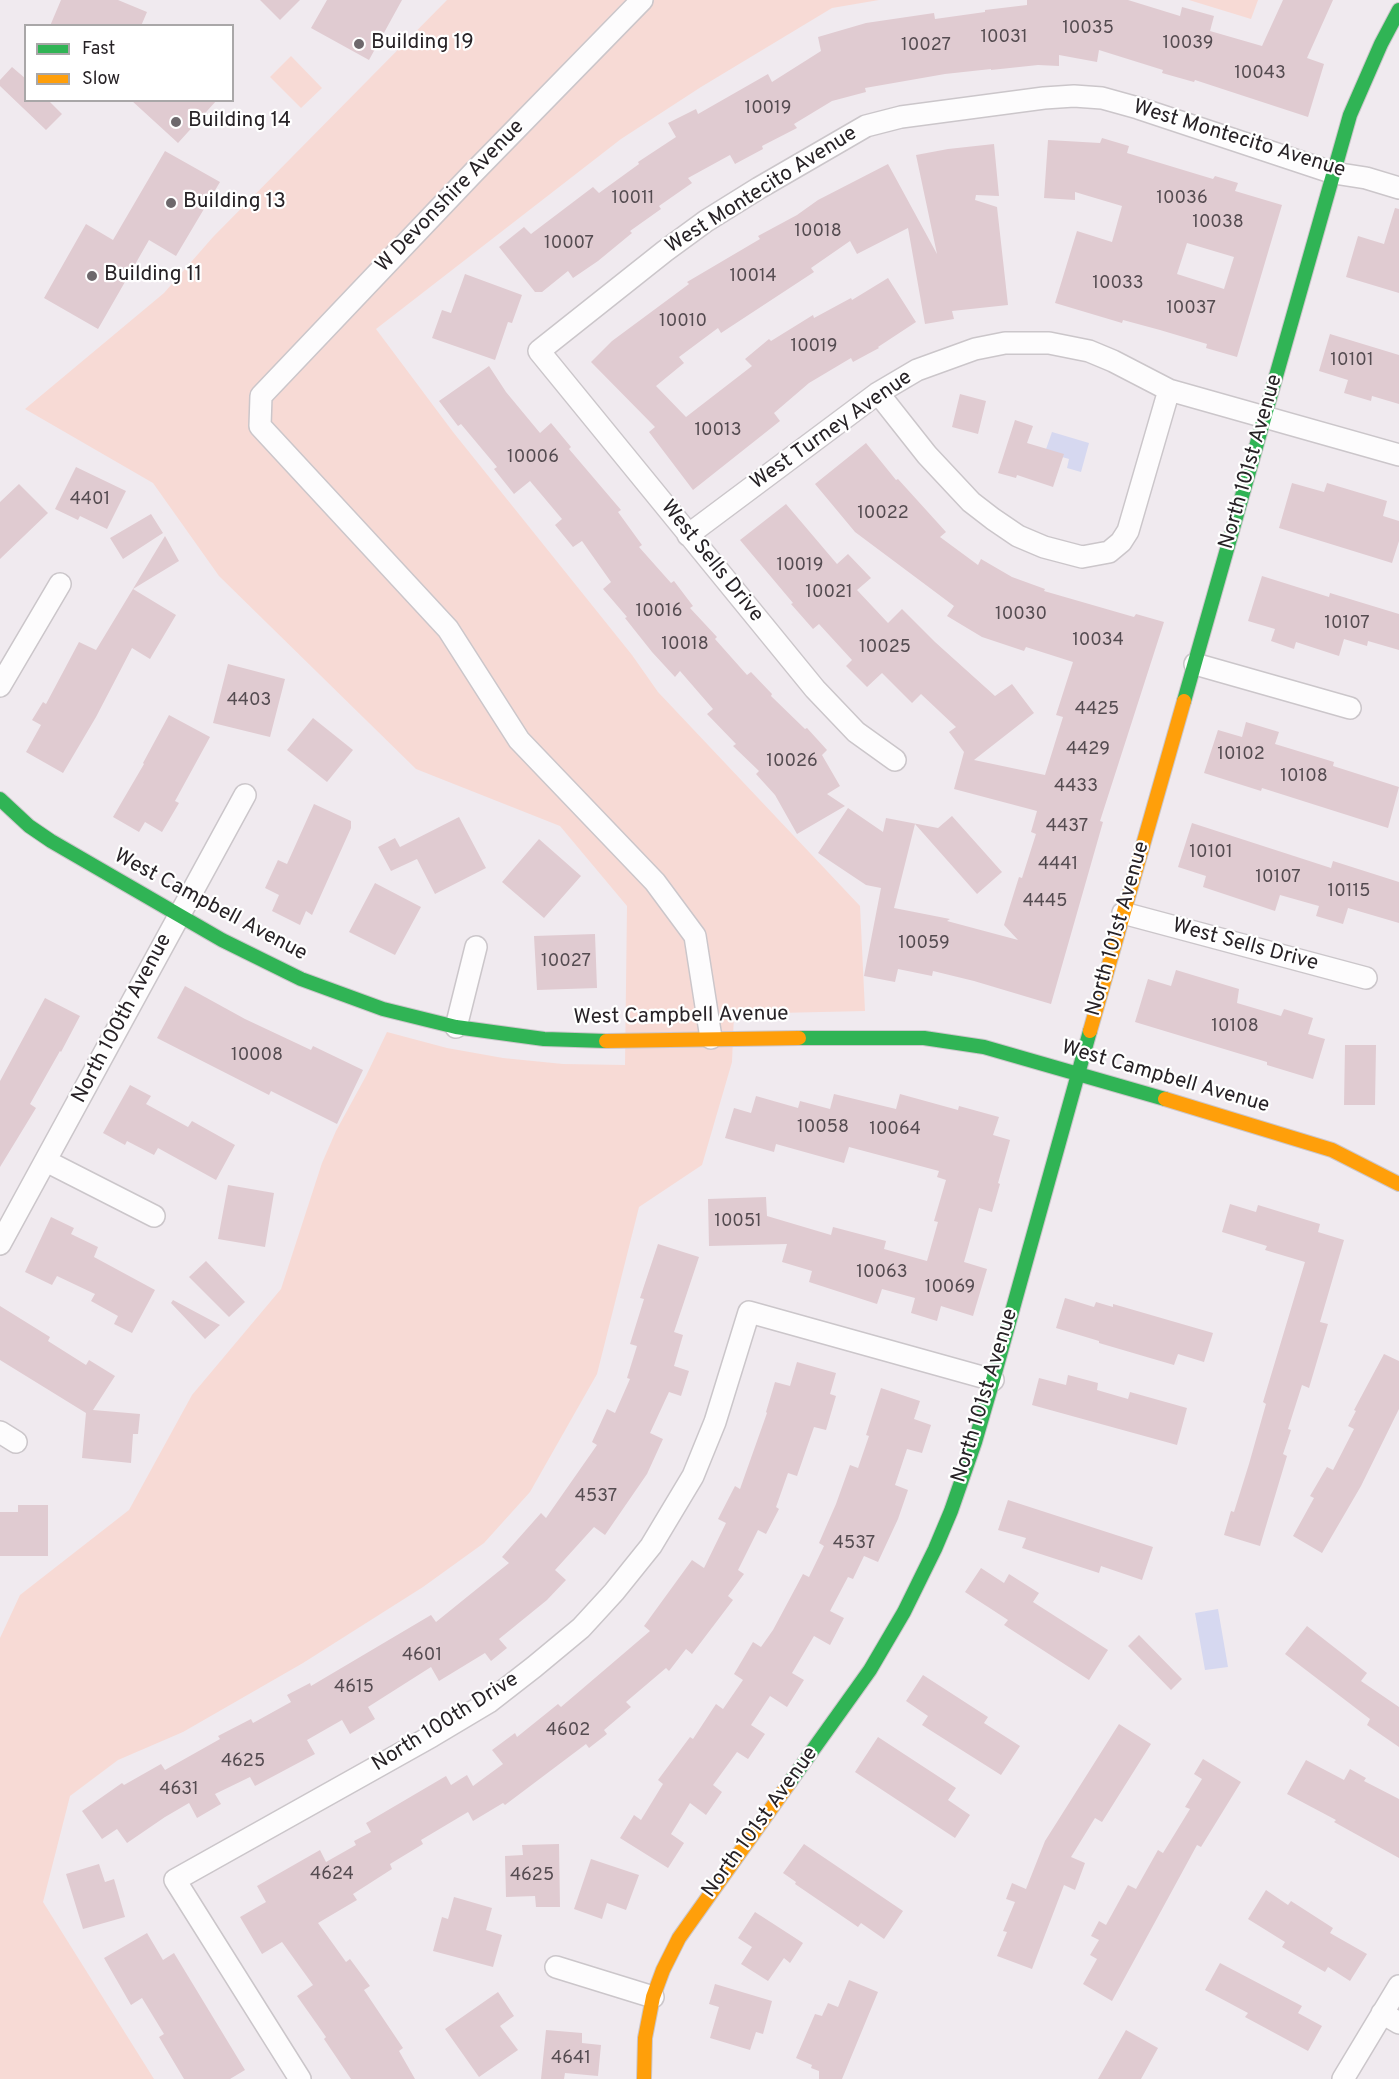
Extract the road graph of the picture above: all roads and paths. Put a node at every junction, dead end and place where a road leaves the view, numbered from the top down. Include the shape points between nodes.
1 (642, 0) edge
2 (1399, 10) edge
3 (1334, 173) junction
4 (1399, 188) edge
5 (539, 351) joint
6 (1169, 390) junction
7 (878, 393) junction
8 (1265, 417) junction
9 (1399, 455) edge
10 (688, 535) junction
11 (60, 584) dead end
12 (1195, 664) junction
13 (0, 686) edge
14 (1350, 708) dead end
15 (895, 760) dead end
16 (245, 795) dead end
17 (0, 799) edge
18 (1123, 913) junction
19 (180, 915) junction
20 (476, 947) dead end
21 (1366, 978) dead end
22 (456, 1027) junction
23 (711, 1038) junction
24 (1077, 1074) junction
25 (46, 1161) junction
26 (1399, 1184) edge
27 (154, 1216) dead end
28 (0, 1244) edge
29 (993, 1380) junction
30 (556, 1966) dead end
31 (1399, 1986) edge
32 (653, 1997) junction
33 (1391, 2018) edge
34 (300, 2079) edge
35 (644, 2079) edge
36 (1343, 2079) edge

1 - 23 street, W Devonshire Avenue via 261,396 260,426 448,629 519,740 655,882 695,936
2 - 3 street, North 101st Avenue via 1350,115
3 - 4 street, West Montecito Avenue
3 - 5 street, West Montecito Avenue via 1102,98 1044,98 901,117 867,126 706,221
3 - 8 street, North 101st Avenue
5 - 10 street, West Sells Drive
6 - 7 street, West Turney Avenue via 1089,351 1049,343 1016,343 966,352 917,370
6 - 7 street via 1128,531 1109,552 1082,557 1044,548 1018,536 971,502
6 - 8 street, West Turney Avenue
7 - 10 street, West Turney Avenue
8 - 9 street, West Turney Avenue
8 - 12 street, North 101st Avenue
10 - 15 street, West Sells Drive via 816,689 856,732
11 - 13 street
12 - 14 street
12 - 18 street, North 101st Avenue
16 - 19 street, North 100th Avenue
17 - 19 street, West Campbell Avenue via 51,841
18 - 21 street, West Sells Drive
18 - 24 street, North 101st Avenue
19 - 22 street, West Campbell Avenue via 301,979 383,1009
19 - 25 street, North 100th Avenue
20 - 22 street
22 - 23 street, West Campbell Avenue via 544,1039
23 - 24 street, West Campbell Avenue via 924,1038 984,1047
24 - 26 street, West Campbell Avenue via 1332,1150
24 - 29 street, North 101st Avenue
25 - 27 street
25 - 28 street, North 100th Avenue
29 - 32 street, North 101st Avenue via 951,1511 892,1635 685,1929
29 - 34 street, North 100th Drive via 749,1312 715,1422 693,1476 651,1546 581,1628 489,1702 176,1880
30 - 32 street
31 - 33 street
32 - 35 street, North 101st Avenue via 645,2038
33 - 36 street

